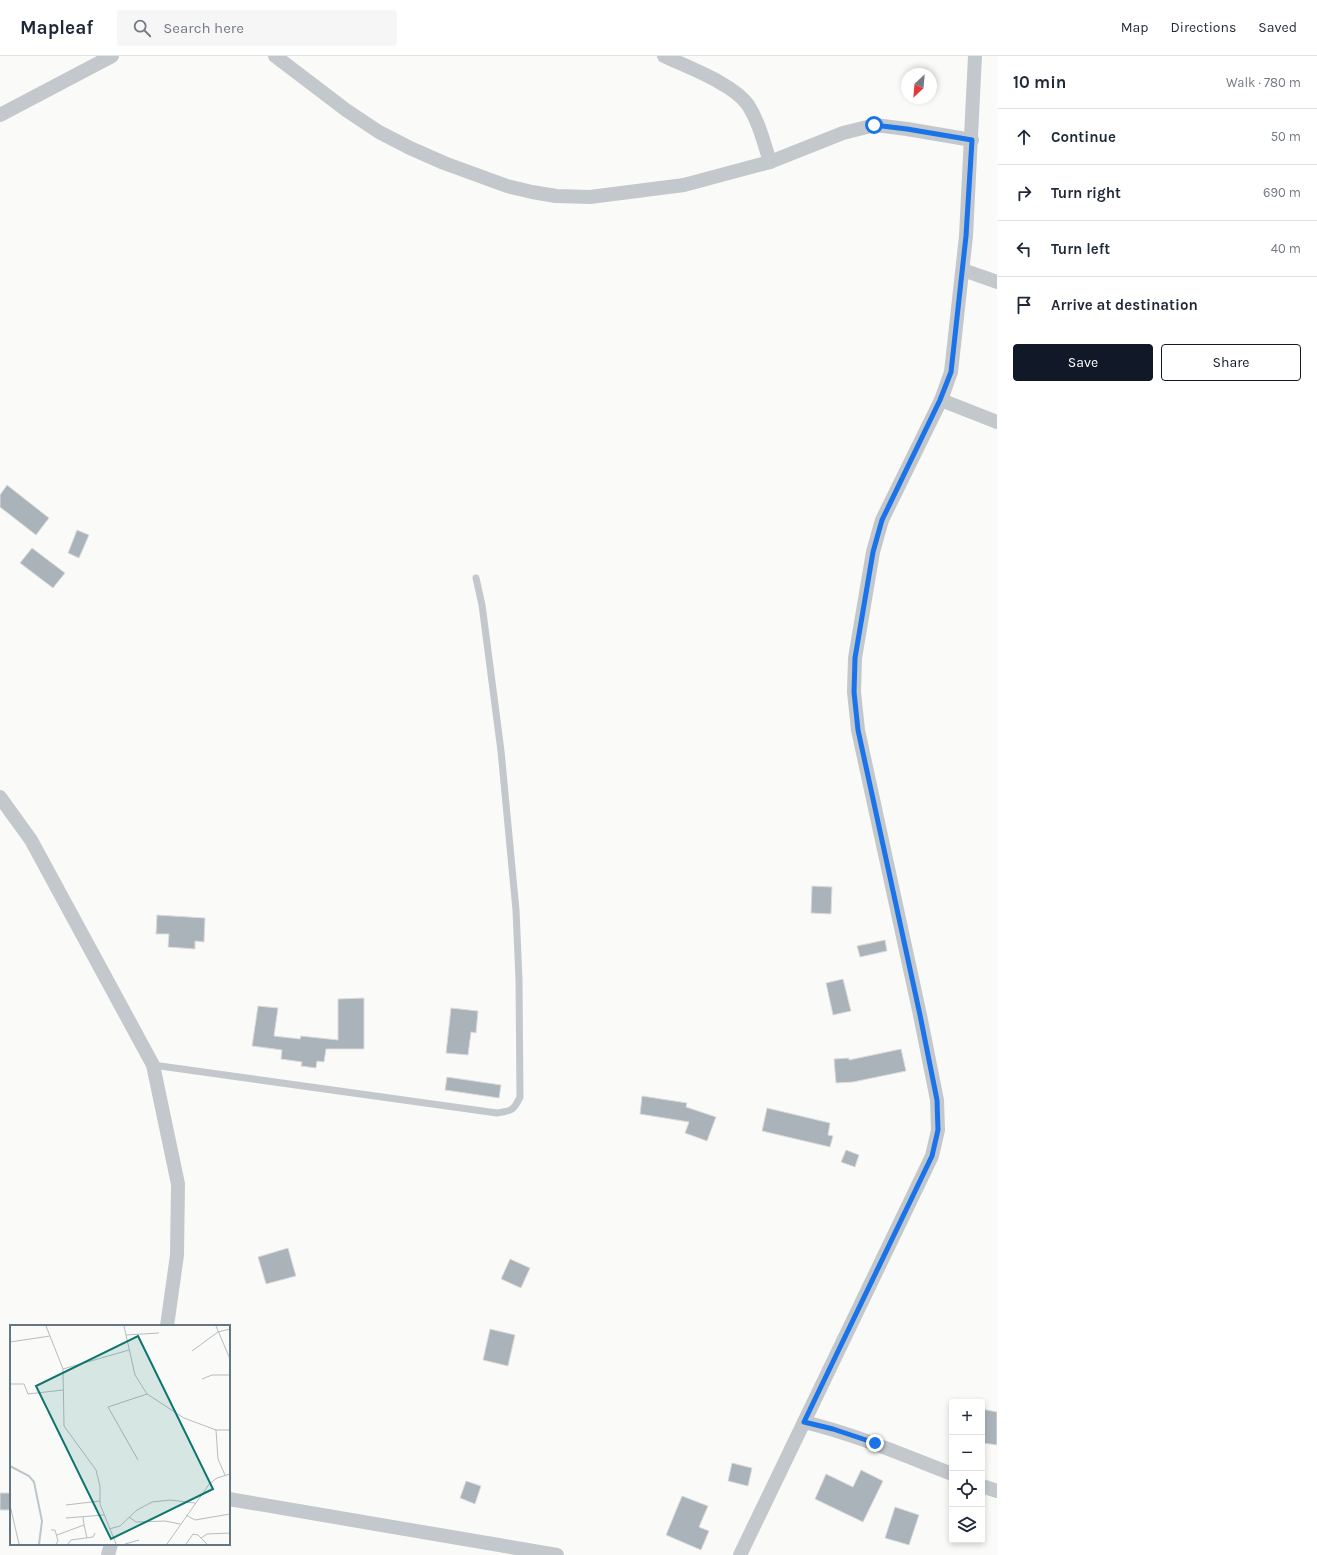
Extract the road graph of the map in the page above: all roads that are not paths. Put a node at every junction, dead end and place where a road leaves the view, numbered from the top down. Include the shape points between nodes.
1 (112, 56) edge
2 (275, 56) edge
3 (664, 56) edge
4 (975, 56) edge
5 (0, 115) edge
6 (972, 140) junction
7 (770, 162) junction
8 (963, 270) junction
9 (997, 282) edge
10 (940, 400) junction
11 (997, 422) edge
12 (476, 578) dead end
13 (0, 797) edge
14 (153, 1065) junction
15 (167, 1325) edge
16 (804, 1422) junction
17 (949, 1473) edge
18 (985, 1487) edge
19 (997, 1491) edge
20 (230, 1499) edge
21 (111, 1545) edge
22 (108, 1555) edge
23 (557, 1555) edge
24 (740, 1555) edge

1 - 5 street
2 - 7 street via 379,132 444,163 507,186 532,192 556,196 623,193 684,185
3 - 7 street via 720,83 742,97 755,120
4 - 6 street
6 - 7 street via 874,125 843,133
6 - 8 street
8 - 9 street
8 - 10 street via 951,372
10 - 11 street
10 - 16 street via 882,520 873,552 855,658 854,692 858,730 937,1100 938,1130 932,1156
12 - 14 lane via 482,605 501,751 516,910 520,1097 515,1107 510,1111 497,1113
13 - 14 street via 31,840
14 - 15 street via 178,1184 177,1256
16 - 17 street via 861,1438
16 - 24 street
18 - 19 street
20 - 23 street
21 - 22 street

